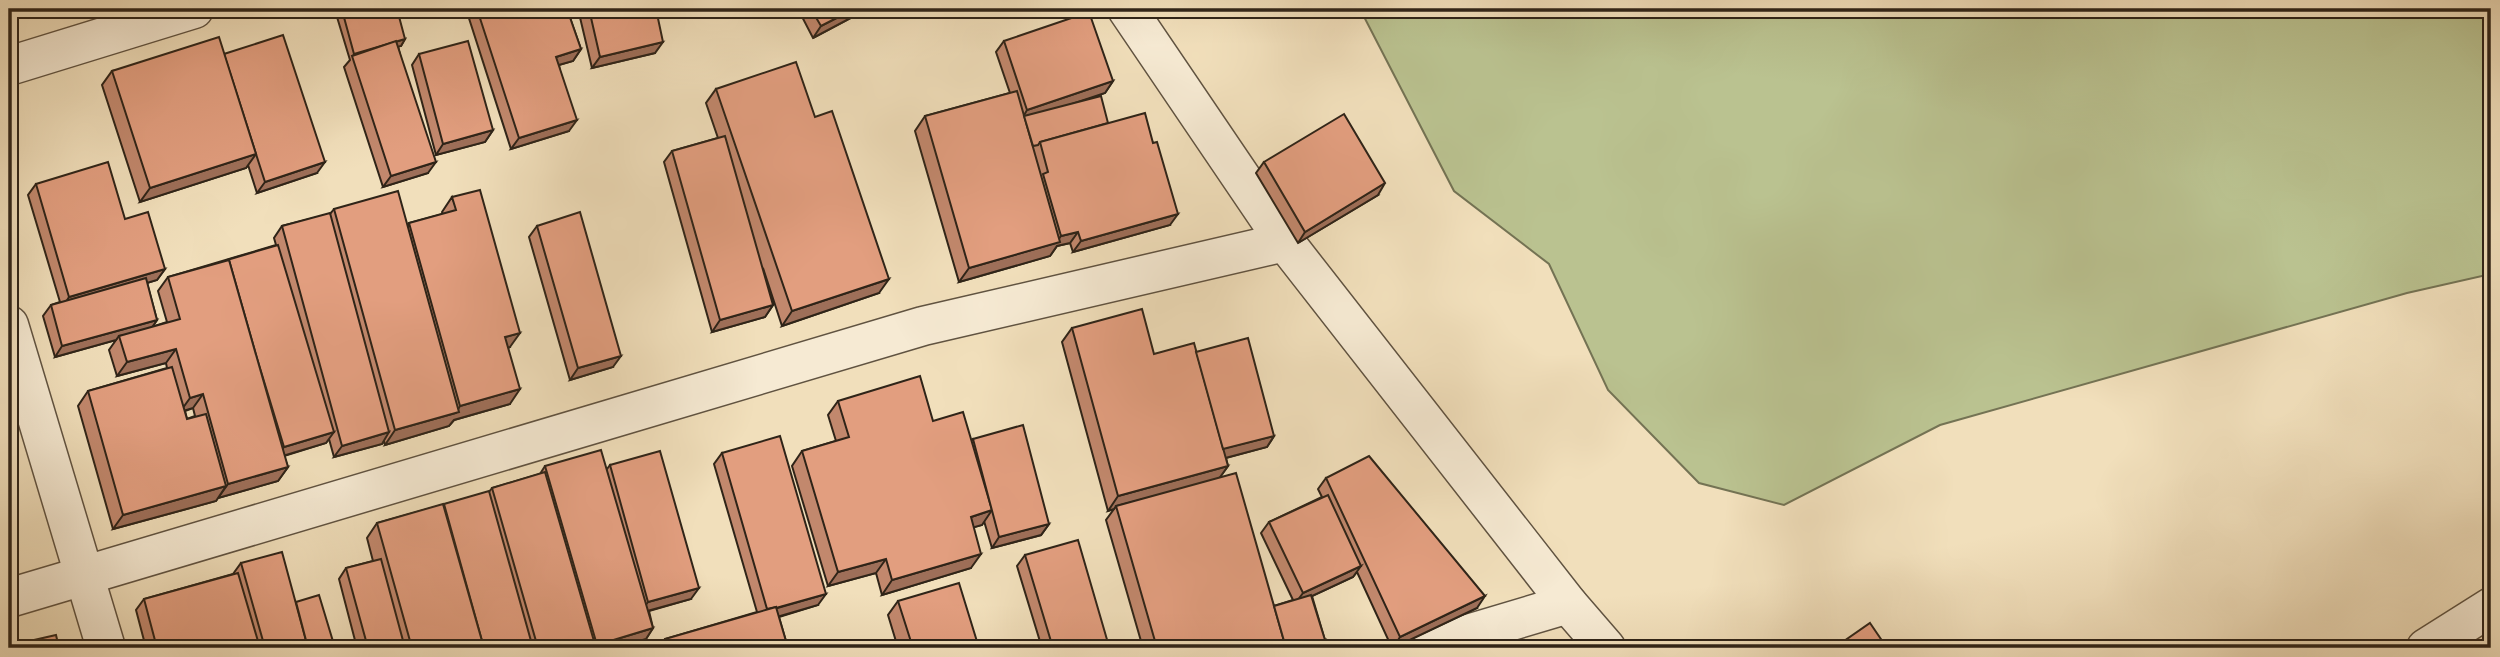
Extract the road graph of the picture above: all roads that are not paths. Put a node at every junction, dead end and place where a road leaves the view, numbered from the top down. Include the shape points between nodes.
1 (194, 9) edge
2 (1127, 9) edge
3 (9, 66) edge
4 (1285, 242) junction
5 (9, 325) edge
6 (84, 576) junction
7 (9, 598) edge
8 (1568, 604) junction
9 (2491, 607) edge
10 (106, 648) edge
11 (1421, 648) edge
12 (1606, 648) edge
13 (2426, 648) edge

1 - 3 street
2 - 4 street
4 - 6 street via 923,326
4 - 8 street
5 - 6 street
6 - 7 street
6 - 10 street
8 - 11 street
8 - 12 street
9 - 13 street

